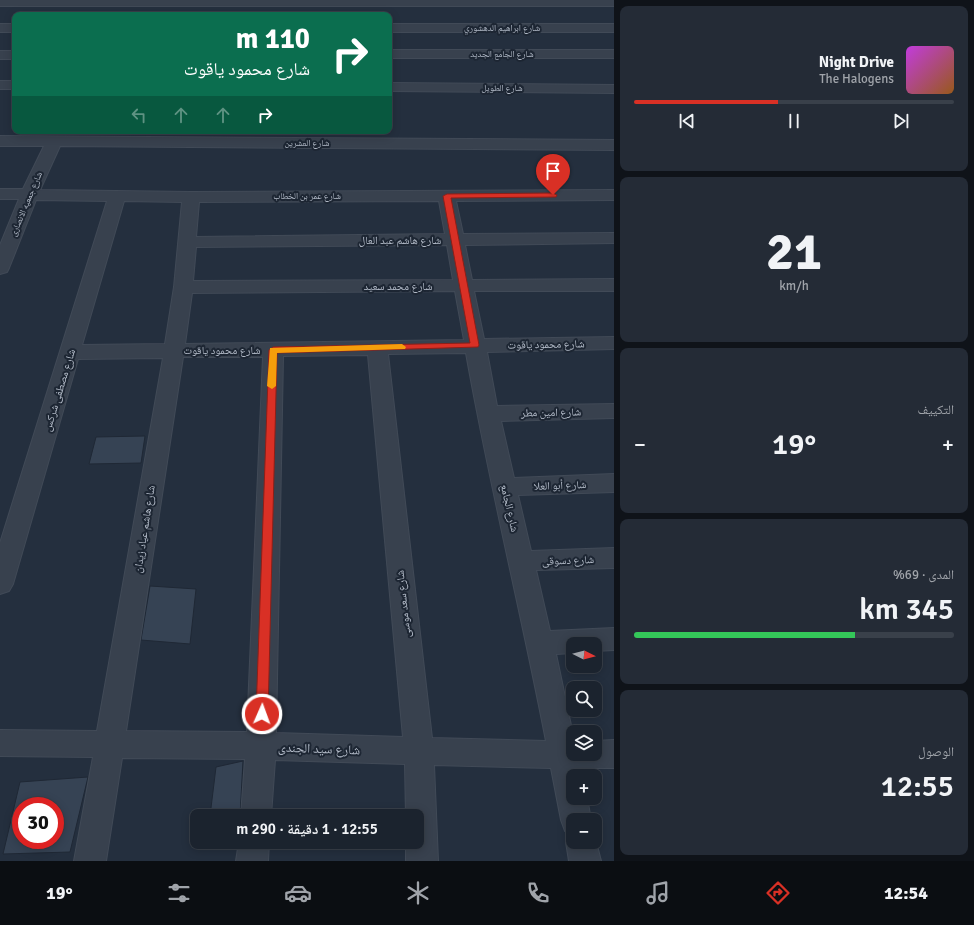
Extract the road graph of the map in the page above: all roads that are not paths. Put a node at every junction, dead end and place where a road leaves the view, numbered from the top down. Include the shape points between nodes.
1 (0, 2) edge
2 (614, 2) edge
3 (0, 28) edge
4 (12, 28) edge
5 (392, 28) edge
6 (614, 28) edge
7 (392, 54) edge
8 (614, 54) edge
9 (0, 55) edge
10 (12, 55) edge
11 (0, 85) edge
12 (12, 85) edge
13 (392, 87) edge
14 (614, 88) edge
15 (0, 130) edge
16 (12, 130) edge
17 (392, 132) edge
18 (614, 134) edge
19 (0, 141) edge
20 (54, 142) junction
21 (614, 145) edge
22 (0, 194) edge
23 (30, 195) junction
24 (614, 195) edge
25 (117, 196) junction
26 (447, 196) junction
27 (191, 197) junction
28 (8, 226) edge
29 (614, 238) edge
30 (455, 240) junction
31 (187, 242) junction
32 (0, 268) edge
33 (614, 284) edge
34 (464, 286) junction
35 (183, 287) junction
36 (614, 343) edge
37 (475, 345) junction
38 (376, 347) junction
39 (273, 350) junction
40 (174, 351) junction
41 (70, 352) junction
42 (614, 411) edge
43 (488, 414) junction
44 (614, 483) edge
45 (505, 487) junction
46 (614, 558) edge
47 (522, 561) junction
48 (0, 584) edge
49 (614, 639) edge
50 (540, 643) junction
51 (0, 743) edge
52 (109, 746) junction
53 (261, 746) junction
54 (418, 751) junction
55 (614, 754) edge
56 (563, 755) junction
57 (256, 809) edge
58 (575, 813) edge
59 (253, 849) edge
60 (582, 849) edge
61 (90, 861) edge
62 (252, 861) edge
63 (422, 861) edge
64 (585, 861) edge

1 - 2 street
3 - 4 street
5 - 6 street, شارع ابراهيم الدهشوري
7 - 8 street, شارع الجامع الجديد
9 - 10 street
11 - 12 street
13 - 14 street, شارع الطويل
15 - 16 street
17 - 18 street, شارع العشرين
19 - 20 street, شارع العشرين
20 - 21 street, شارع العشرين
20 - 23 street, شارع جمعيه الانصارى
22 - 23 street, شارع عمر بن الخطاب
23 - 25 street, شارع عمر بن الخطاب
23 - 28 street, شارع جمعيه الانصارى
24 - 26 street, شارع عمر بن الخطاب
25 - 27 street, شارع عمر بن الخطاب
25 - 41 street, شارع مصطفى شركس
26 - 27 street, شارع عمر بن الخطاب
26 - 30 street, شارع الجامع
27 - 31 street, شارع هاشم عياد زيدان
28 - 32 street, شارع جمعيه الانصارى
29 - 30 street, شارع هاشم عبد العال
30 - 31 street, شارع هاشم عبد العال
30 - 34 street, شارع الجامع
31 - 35 street, شارع هاشم عياد زيدان
33 - 34 street, شارع محمد سعيد
34 - 35 street, شارع محمد سعيد
34 - 37 street, شارع الجامع
35 - 40 street, شارع هاشم عياد زيدان
36 - 37 street, شارع محمود ياقوت
37 - 38 street, شارع محمود ياقوت
37 - 43 street, شارع الجامع
38 - 39 street, شارع محمود ياقوت
38 - 54 street, شارع سعد موسى
39 - 40 street, شارع محمود ياقوت
39 - 53 street
40 - 41 street, شارع محمود ياقوت
40 - 52 street, شارع هاشم عياد زيدان
41 - 48 street, شارع مصطفى شركس
42 - 43 street, شارع امين مطر
43 - 45 street, شارع الجامع
44 - 45 street, شارع أبو العلا
45 - 47 street, شارع الجامع
46 - 47 street, شارع دسوقى
47 - 50 street, شارع الجامع
49 - 50 street
50 - 56 street, شارع الجامع
51 - 52 street, شارع سيد الجندى
52 - 53 street, شارع سيد الجندى
52 - 61 street, شارع هاشم عياد زيدان
53 - 54 street, شارع سيد الجندى
53 - 57 street
54 - 56 street, شارع سيد الجندى
54 - 63 street, شارع سعد موسى
55 - 56 street, شارع سيد الجندى
56 - 58 street, شارع الجامع
59 - 62 street
60 - 64 street

